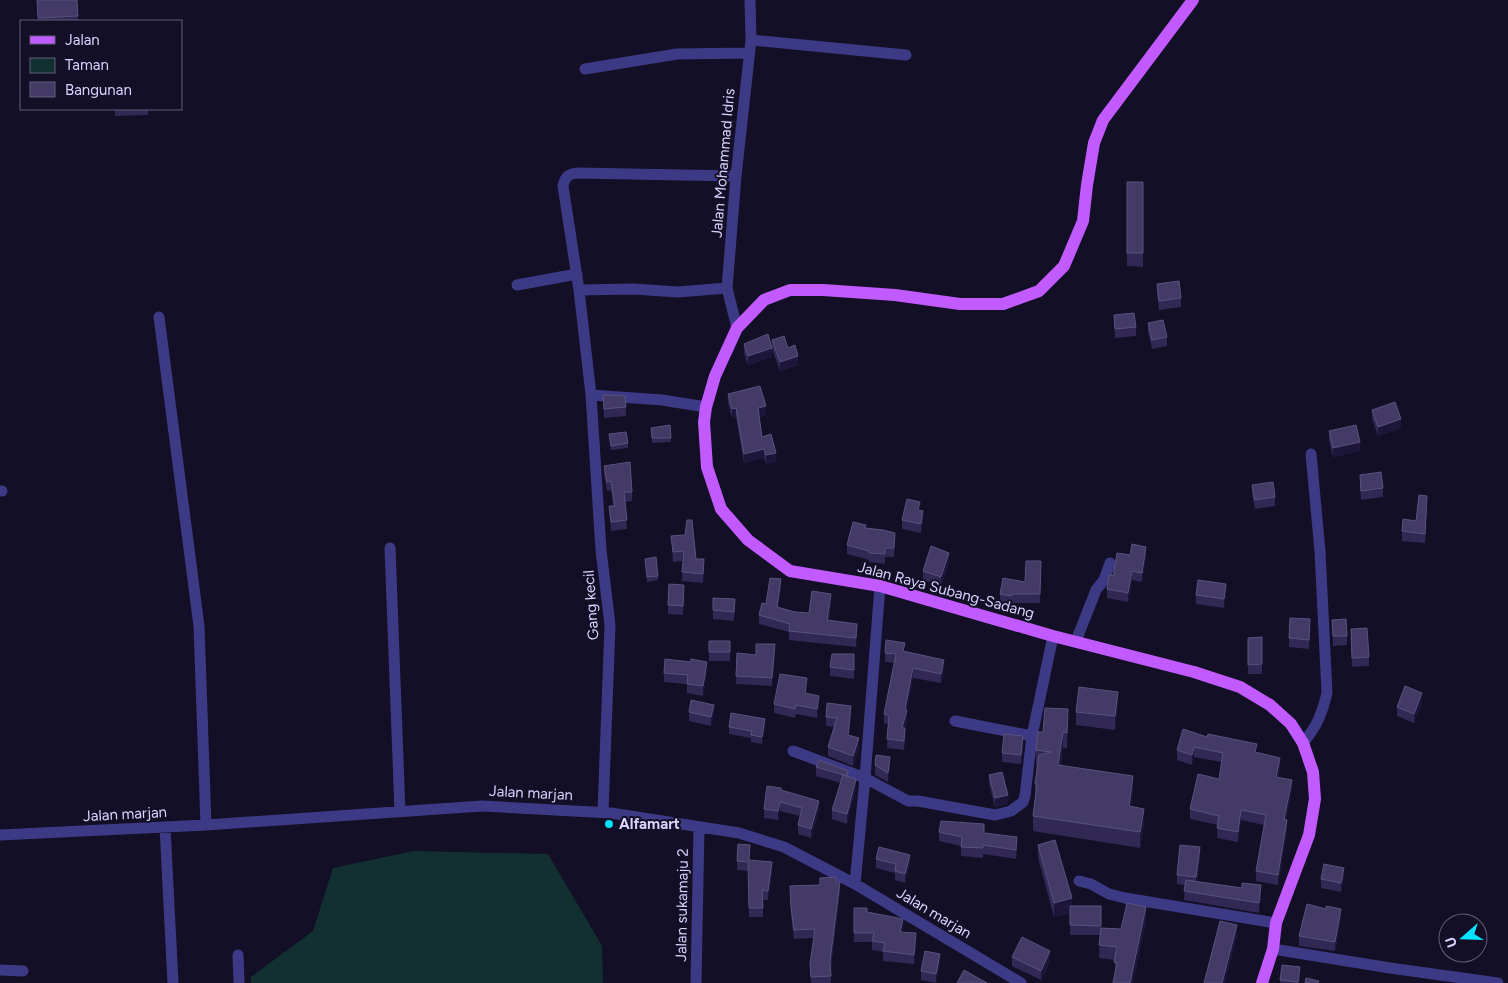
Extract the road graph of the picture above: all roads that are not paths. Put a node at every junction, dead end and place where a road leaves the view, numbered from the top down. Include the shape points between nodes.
1 (750, 0) edge
2 (1193, 0) edge
3 (751, 40) junction
4 (749, 53) junction
5 (906, 54) dead end
6 (585, 69) dead end
7 (736, 176) junction
8 (576, 274) junction
9 (517, 285) dead end
10 (728, 288) junction
11 (579, 290) junction
12 (159, 316) dead end
13 (737, 328) junction
14 (591, 395) junction
15 (706, 407) junction
16 (1311, 454) dead end
17 (390, 548) dead end
18 (1110, 563) dead end
19 (880, 586) junction
20 (1053, 636) junction
21 (1076, 641) junction
22 (955, 721) dead end
23 (1032, 736) junction
24 (1303, 743) junction
25 (793, 751) dead end
26 (865, 778) junction
27 (400, 812) junction
28 (604, 812) junction
29 (206, 825) junction
30 (698, 826) junction
31 (164, 827) junction
32 (0, 835) edge
33 (1079, 881) dead end
34 (855, 884) junction
35 (1276, 923) junction
36 (1273, 949) junction
37 (238, 955) dead end
38 (1, 970) edge
39 (23, 971) dead end
40 (4, 983) edge
41 (173, 983) edge
42 (239, 983) edge
43 (696, 983) edge
44 (1021, 983) edge
45 (1262, 983) edge
46 (1498, 983) edge

1 - 3 street, Jalan Mohammad Idris
2 - 13 main road, Jalan Raya Subang-Sadang via 1103,120 1094,143 1083,221 1064,266 1039,291 1003,304 960,304 895,295 790,290 764,300
3 - 4 street, Jalan Mohammad Idris
3 - 5 street
4 - 6 street via 677,54
4 - 7 street, Jalan Mohammad Idris
7 - 8 street, Gang kecil via 577,173 568,176 564,179 564,186
7 - 10 street, Jalan Mohammad Idris
8 - 9 street
8 - 11 street, Gang kecil
10 - 11 street via 678,292
10 - 13 street, Jalan Mohammad Idris
11 - 14 street, Gang kecil
12 - 29 street via 199,626
13 - 15 main road, Jalan Raya Subang-Sadang via 715,376
14 - 15 street
14 - 28 street, Gang kecil via 601,550 610,625
15 - 19 main road, Jalan Raya Subang-Sadang via 707,466 721,509 748,540 790,571
16 - 24 street via 1320,551 1327,693 1316,728
17 - 27 street
18 - 21 street
19 - 20 main road, Jalan Raya Subang-Sadang
19 - 26 street
20 - 21 main road, Jalan Raya Subang-Sadang
20 - 23 street
21 - 24 main road, Jalan Raya Subang-Sadang via 1240,687 1270,705 1291,724
22 - 23 street
23 - 26 street via 1026,796 1018,807 1004,814 908,801
24 - 35 main road, Jalan Raya Subang-Sadang via 1313,772 1315,798 1311,826
25 - 26 street
26 - 34 street
27 - 28 street, Jalan marjan via 482,806
27 - 29 street, Jalan marjan
28 - 30 street, Jalan marjan
29 - 31 street, Jalan marjan
30 - 34 street, Jalan marjan via 739,833 784,847
30 - 43 street, Jalan sukamaju 2
31 - 32 street, Jalan marjan
31 - 41 street
33 - 35 street via 1125,898
34 - 44 street, Jalan marjan
35 - 36 main road, Jalan Raya Subang-Sadang
36 - 45 main road, Jalan Raya Subang-Sadang
36 - 46 street
37 - 42 street
38 - 39 street
38 - 40 street

